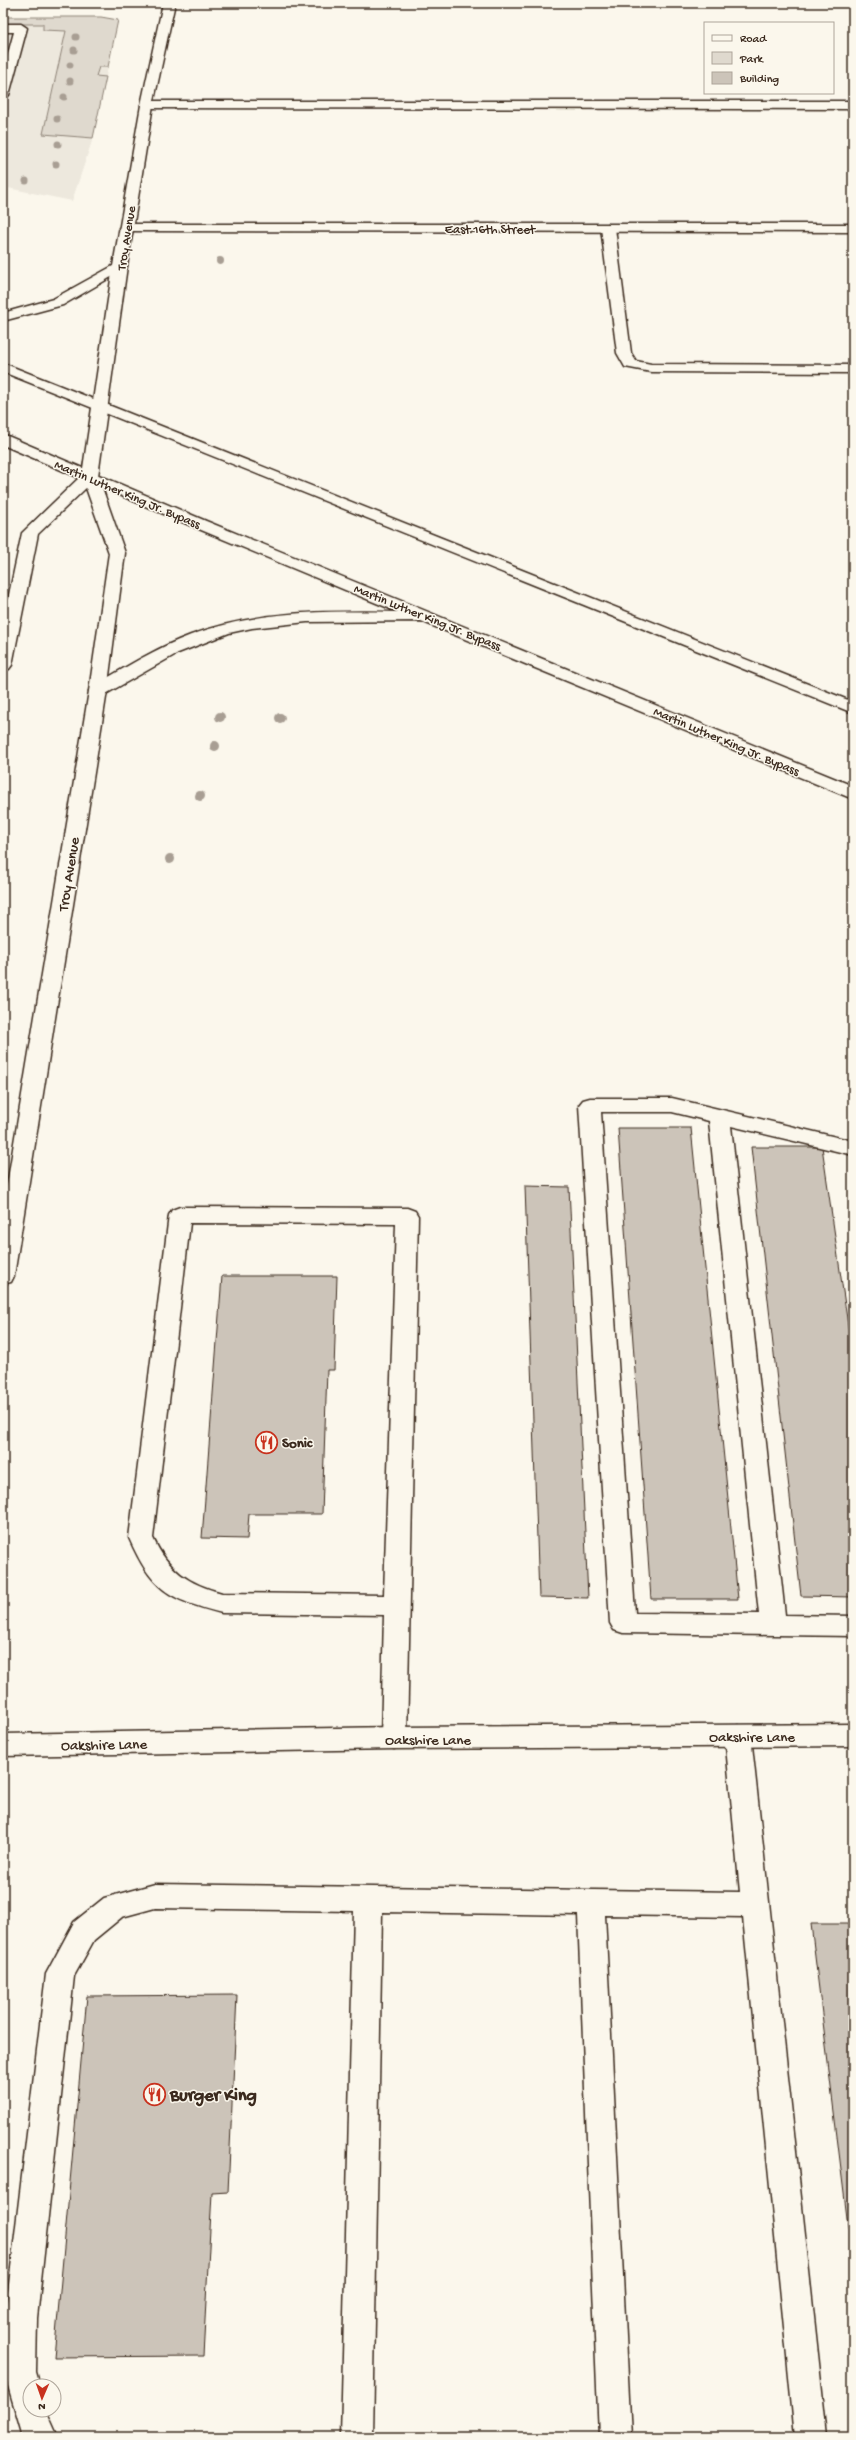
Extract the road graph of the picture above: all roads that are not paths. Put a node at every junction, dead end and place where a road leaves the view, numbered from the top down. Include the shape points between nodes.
1 (169, 3) edge
2 (3, 28) edge
3 (3, 95) edge
4 (147, 105) junction
5 (853, 105) edge
6 (126, 228) junction
7 (608, 228) junction
8 (853, 228) edge
9 (120, 266) junction
10 (3, 317) edge
11 (3, 366) edge
12 (853, 369) edge
13 (100, 406) junction
14 (3, 439) edge
15 (90, 476) junction
16 (429, 617) junction
17 (3, 664) edge
18 (98, 691) junction
19 (853, 708) edge
20 (853, 792) edge
21 (719, 1117) junction
22 (853, 1148) edge
23 (3, 1276) edge
24 (398, 1605) junction
25 (773, 1624) junction
26 (853, 1626) edge
27 (853, 1735) edge
28 (738, 1736) junction
29 (394, 1738) junction
30 (3, 1745) edge
31 (368, 1899) junction
32 (591, 1902) junction
33 (756, 1905) junction
34 (22, 2380) edge
35 (32, 2418) edge
36 (42, 2437) edge
37 (357, 2437) edge
38 (615, 2437) edge
39 (811, 2437) edge

1 - 4 main road, Troy Avenue
2 - 3 main road via 21,28
4 - 5 main road
4 - 6 main road, Troy Avenue
6 - 7 main road, East 16th Street
6 - 9 main road, Troy Avenue
7 - 8 main road, East 16th Street
7 - 12 main road via 624,353 630,364 651,368
9 - 10 main road via 58,302
9 - 13 main road, Troy Avenue
11 - 13 main road
13 - 15 main road, Troy Avenue
13 - 19 main road
14 - 15 main road, Martin Luther King Jr. Bypass
15 - 16 main road, Martin Luther King Jr. Bypass via 200,524
15 - 17 main road via 30,533
15 - 18 main road, Troy Avenue via 117,553
16 - 18 main road via 286,618 229,628 173,649
16 - 20 main road, Martin Luther King Jr. Bypass
18 - 23 main road, Troy Avenue
21 - 22 main road
21 - 25 main road
21 - 25 main road via 672,1106 590,1105 624,1623
24 - 24 main road via 407,1216 180,1215 141,1538 151,1563 169,1583 194,1596 222,1603
24 - 29 main road
25 - 26 main road
27 - 28 main road, Oakshire Lane
28 - 29 main road, Oakshire Lane
28 - 33 main road
29 - 30 main road, Oakshire Lane
31 - 32 main road
31 - 34 main road via 155,1896 114,1907 84,1931 60,1974 22,2303
31 - 37 main road
32 - 33 main road
32 - 38 main road
33 - 39 main road
35 - 36 main road via 36,2430

